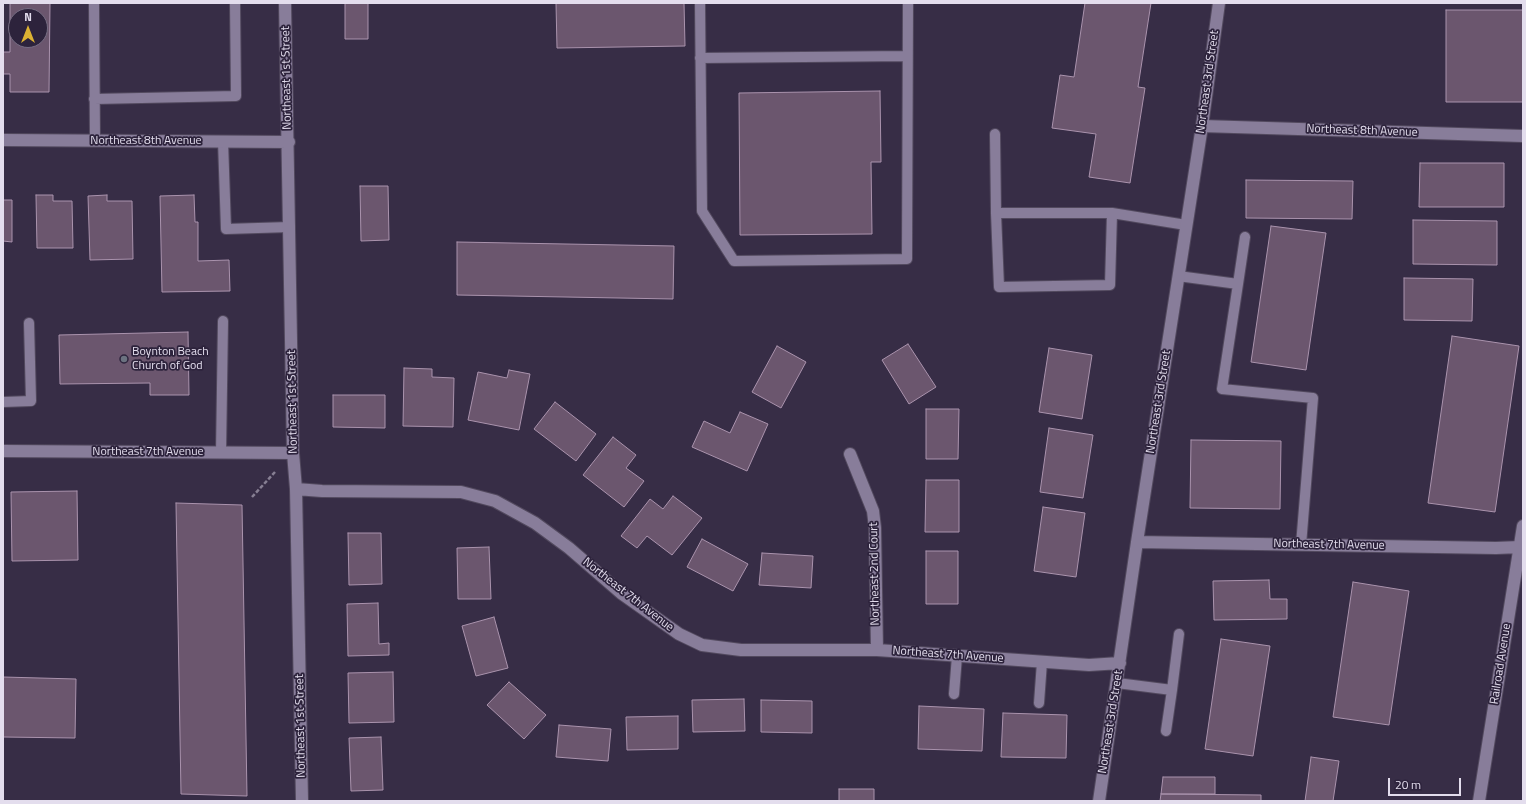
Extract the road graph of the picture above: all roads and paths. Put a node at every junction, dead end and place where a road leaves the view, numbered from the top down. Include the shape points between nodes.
1 (94, 3) edge
2 (235, 3) edge
3 (285, 3) edge
4 (700, 3) edge
5 (908, 3) edge
6 (1218, 3) edge
7 (907, 56) junction
8 (700, 58) junction
9 (94, 100) junction
10 (1202, 126) junction
11 (995, 134) dead end
12 (1523, 136) edge
13 (3, 140) edge
14 (95, 141) junction
15 (223, 141) junction
16 (289, 142) junction
17 (996, 214) junction
18 (1112, 214) junction
19 (1186, 225) junction
20 (290, 227) junction
21 (1245, 237) dead end
22 (1178, 276) junction
23 (1238, 284) junction
24 (223, 321) dead end
25 (29, 323) dead end
26 (3, 402) edge
27 (3, 451) edge
28 (221, 453) junction
29 (293, 453) junction
30 (850, 454) dead end
31 (296, 489) junction
32 (252, 497) dead end
33 (1523, 526) edge
34 (1137, 542) junction
35 (1301, 545) junction
36 (1520, 546) junction
37 (1180, 634) dead end
38 (877, 650) junction
39 (957, 656) junction
40 (1042, 662) junction
41 (1120, 663) junction
42 (1117, 683) junction
43 (1172, 690) junction
44 (954, 694) dead end
45 (1039, 703) dead end
46 (1166, 731) dead end
47 (302, 801) edge
48 (1099, 801) edge
49 (1479, 801) edge

1 - 9 lane
2 - 9 lane via 236,96
3 - 16 street, Northeast 1st Street
4 - 8 lane
5 - 7 lane
6 - 10 street, Northeast 3rd Street
7 - 8 lane
7 - 8 lane via 907,259 734,261 702,211
9 - 14 lane
10 - 12 street, Northeast 8th Avenue
10 - 19 street, Northeast 3rd Street
11 - 17 lane
13 - 14 street, Northeast 8th Avenue
14 - 15 street, Northeast 8th Avenue
15 - 16 street, Northeast 8th Avenue
15 - 20 lane via 226,229
16 - 20 street, Northeast 1st Street
17 - 18 lane
17 - 18 lane via 999,287 1110,285
18 - 19 lane
19 - 22 street, Northeast 3rd Street
20 - 29 street, Northeast 1st Street
21 - 23 lane
22 - 23 lane
22 - 34 street, Northeast 3rd Street
23 - 35 lane via 1222,389 1313,398
24 - 28 lane
25 - 26 lane via 31,401
27 - 28 street, Northeast 7th Avenue
28 - 29 street, Northeast 7th Avenue
29 - 31 street, Northeast 1st Street
29 - 32 path
30 - 38 street, Northeast 2nd Court via 872,511 875,528
31 - 38 street, Northeast 7th Avenue via 461,492 495,500 569,548 621,592 679,634 702,645 741,650
31 - 47 street, Northeast 1st Street
33 - 36 street, Railroad Avenue
34 - 35 street, Northeast 7th Avenue
34 - 41 street, Northeast 3rd Street
35 - 36 street, Northeast 7th Avenue via 1496,548
36 - 49 street, Railroad Avenue
37 - 43 lane
38 - 39 street, Northeast 7th Avenue
39 - 40 street, Northeast 7th Avenue
39 - 44 lane
40 - 41 street, Northeast 7th Avenue via 1089,665
40 - 45 lane
41 - 42 street, Northeast 3rd Street
42 - 43 lane
42 - 48 street, Northeast 3rd Street
43 - 46 lane

